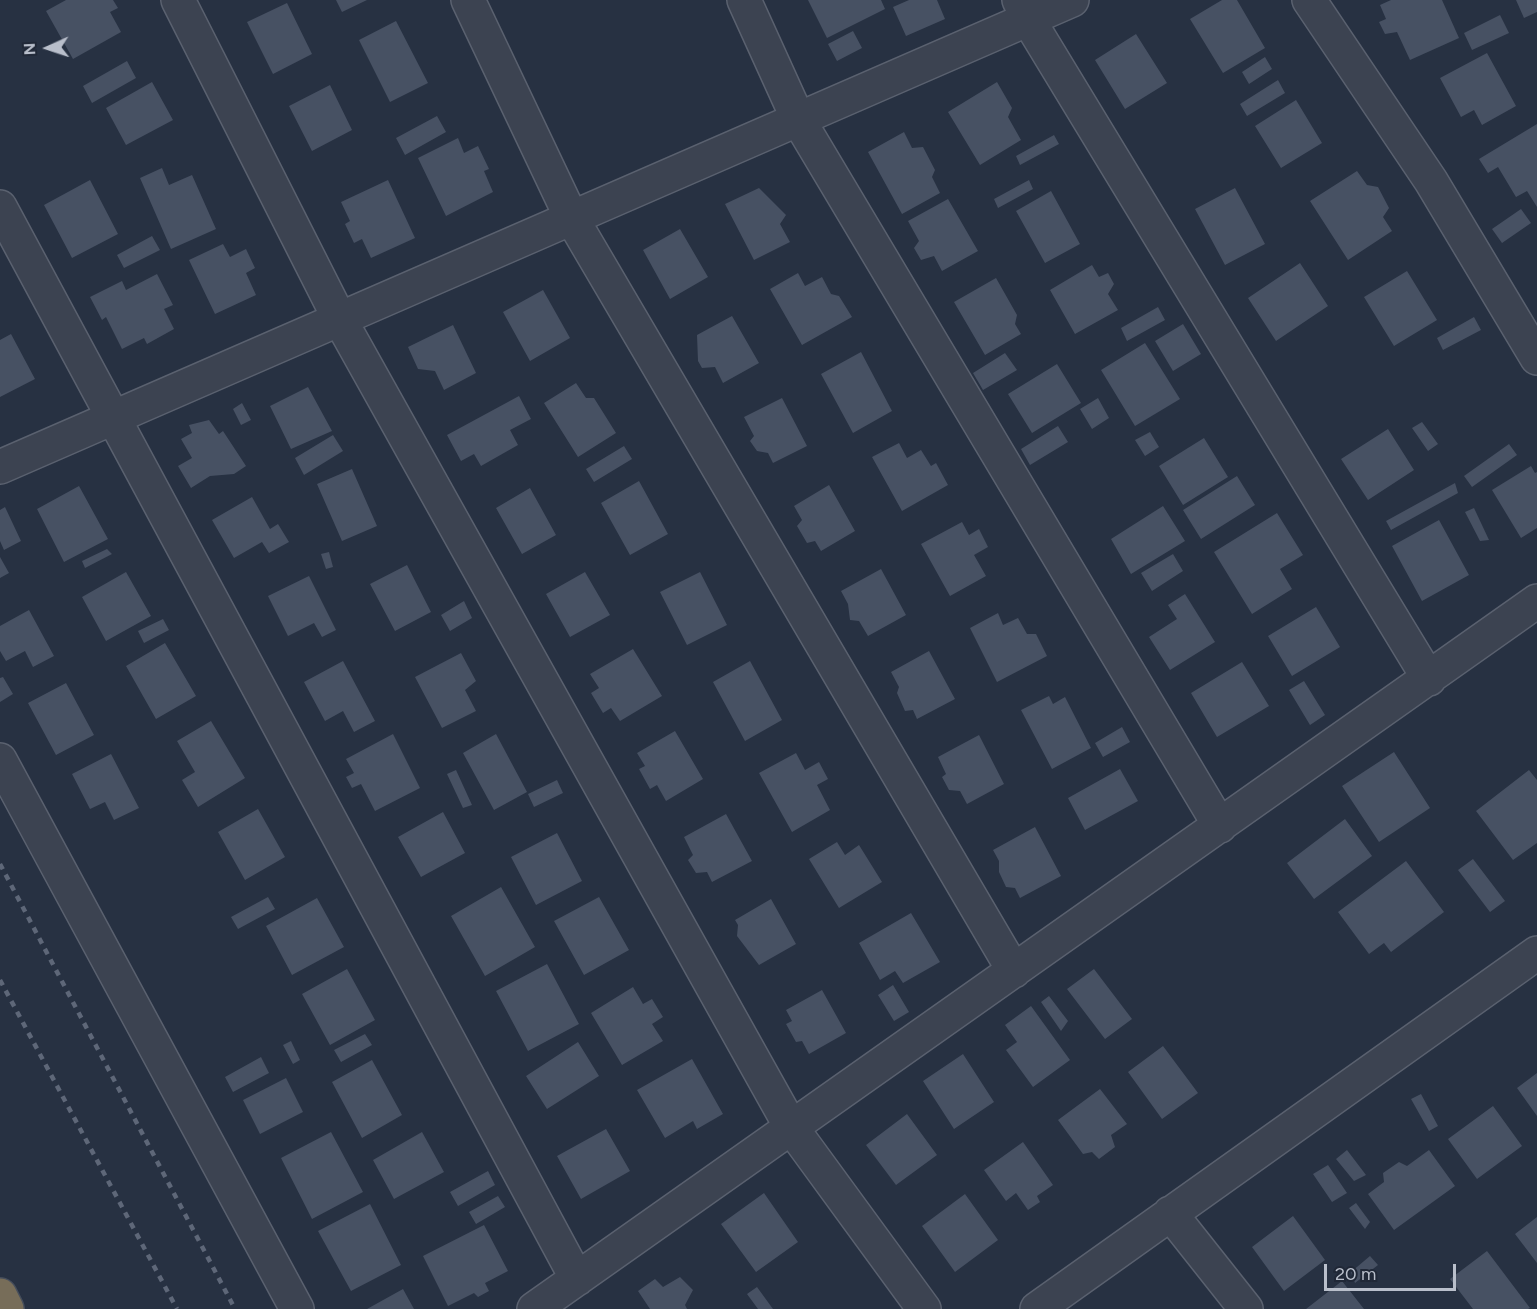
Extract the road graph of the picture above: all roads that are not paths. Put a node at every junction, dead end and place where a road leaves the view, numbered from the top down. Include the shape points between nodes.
1 (178, 0) edge
2 (468, 0) edge
3 (744, 0) edge
4 (1072, 0) edge
5 (1309, 0) edge
6 (1023, 10) edge
7 (798, 119) junction
8 (0, 207) edge
9 (571, 217) junction
10 (339, 318) junction
11 (1537, 358) edge
12 (113, 418) junction
13 (0, 467) edge
14 (1537, 601) edge
15 (1429, 679) junction
16 (0, 760) edge
17 (1220, 826) junction
18 (1537, 953) edge
19 (1014, 971) junction
20 (791, 1127) junction
21 (1170, 1214) junction
22 (577, 1279) junction
23 (0, 1295) edge
24 (7, 1309) edge
25 (297, 1309) edge
26 (534, 1309) edge
27 (924, 1309) edge
28 (1037, 1309) edge
29 (1246, 1309) edge

1 - 10 street
2 - 9 street
3 - 7 street
4 - 6 street
5 - 11 street via 1431,181
6 - 7 street
6 - 15 street
7 - 9 street
7 - 17 street
8 - 12 street
9 - 10 street
9 - 19 street
10 - 12 street
10 - 20 street
12 - 13 street
12 - 22 street
14 - 15 street
15 - 17 street
16 - 25 street
17 - 19 street
18 - 21 street
19 - 20 street
20 - 22 street
20 - 27 street
21 - 28 street
21 - 29 street
22 - 26 street
23 - 24 highway

